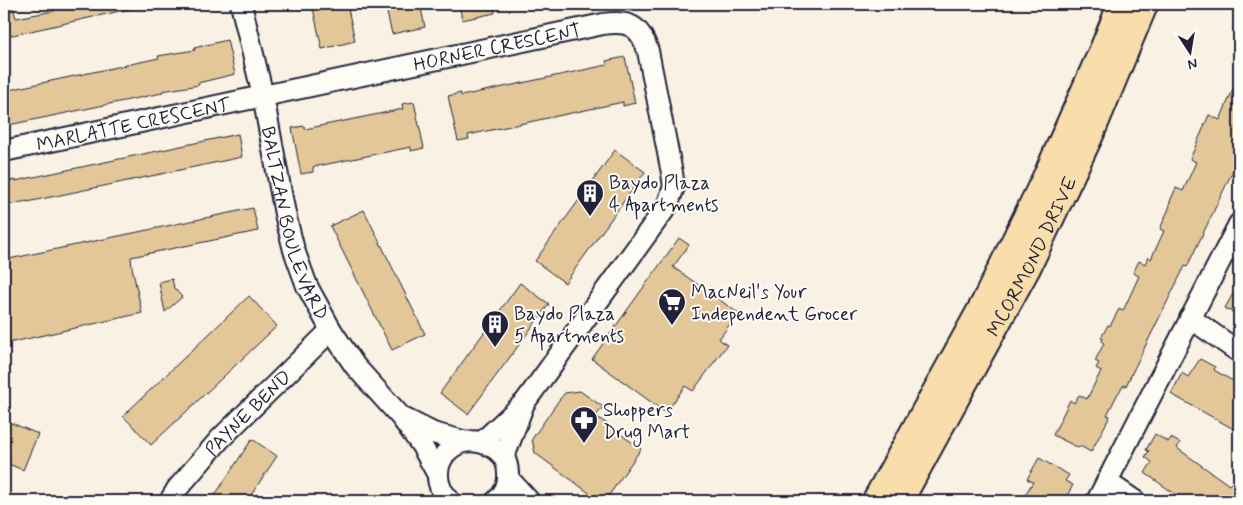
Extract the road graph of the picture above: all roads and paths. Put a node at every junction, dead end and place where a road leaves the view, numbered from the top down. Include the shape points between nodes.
1 (241, 4) edge
2 (1121, 4) edge
3 (1145, 4) edge
4 (262, 96) junction
5 (4, 151) edge
6 (1239, 224) edge
7 (1190, 318) junction
8 (331, 330) junction
9 (1239, 352) edge
10 (525, 402) junction
11 (401, 417) junction
12 (473, 442) junction
13 (504, 457) junction
14 (508, 478) junction
15 (1107, 482) junction
16 (442, 492) edge
17 (170, 501) edge
18 (496, 501) edge
19 (528, 501) edge
20 (875, 501) edge
21 (900, 501) edge
22 (1097, 501) edge
23 (1135, 501) edge

1 - 4 street, BALTZAN BOULEVARD
2 - 20 main road, MCORMOND DRIVE via 1047,174 984,303
3 - 21 main road, MCORMOND DRIVE via 1091,134 1028,267
4 - 5 street, MARLATTE CRESCENT
4 - 8 street, BALTZAN BOULEVARD via 294,250 307,286
4 - 10 street, HORNER CRESCENT via 616,22 630,24 643,36 672,173 672,193 656,223
6 - 7 street
7 - 9 street
7 - 15 street
8 - 11 street, BALTZAN BOULEVARD via 355,366
8 - 17 street, PAYNE BEND via 220,439
10 - 12 street, HORNER CRESCENT
10 - 13 street, HORNER CRESCENT
11 - 12 street, BALTZAN BOULEVARD via 433,433
11 - 16 street, BALTZAN BOULEVARD via 422,446
12 - 13 street, BALTZAN BOULEVARD via 497,449
12 - 16 street, HORNER CRESCENT via 453,446 445,454 440,464
13 - 14 street
14 - 18 street via 506,489
14 - 19 street
15 - 22 street
15 - 23 street

